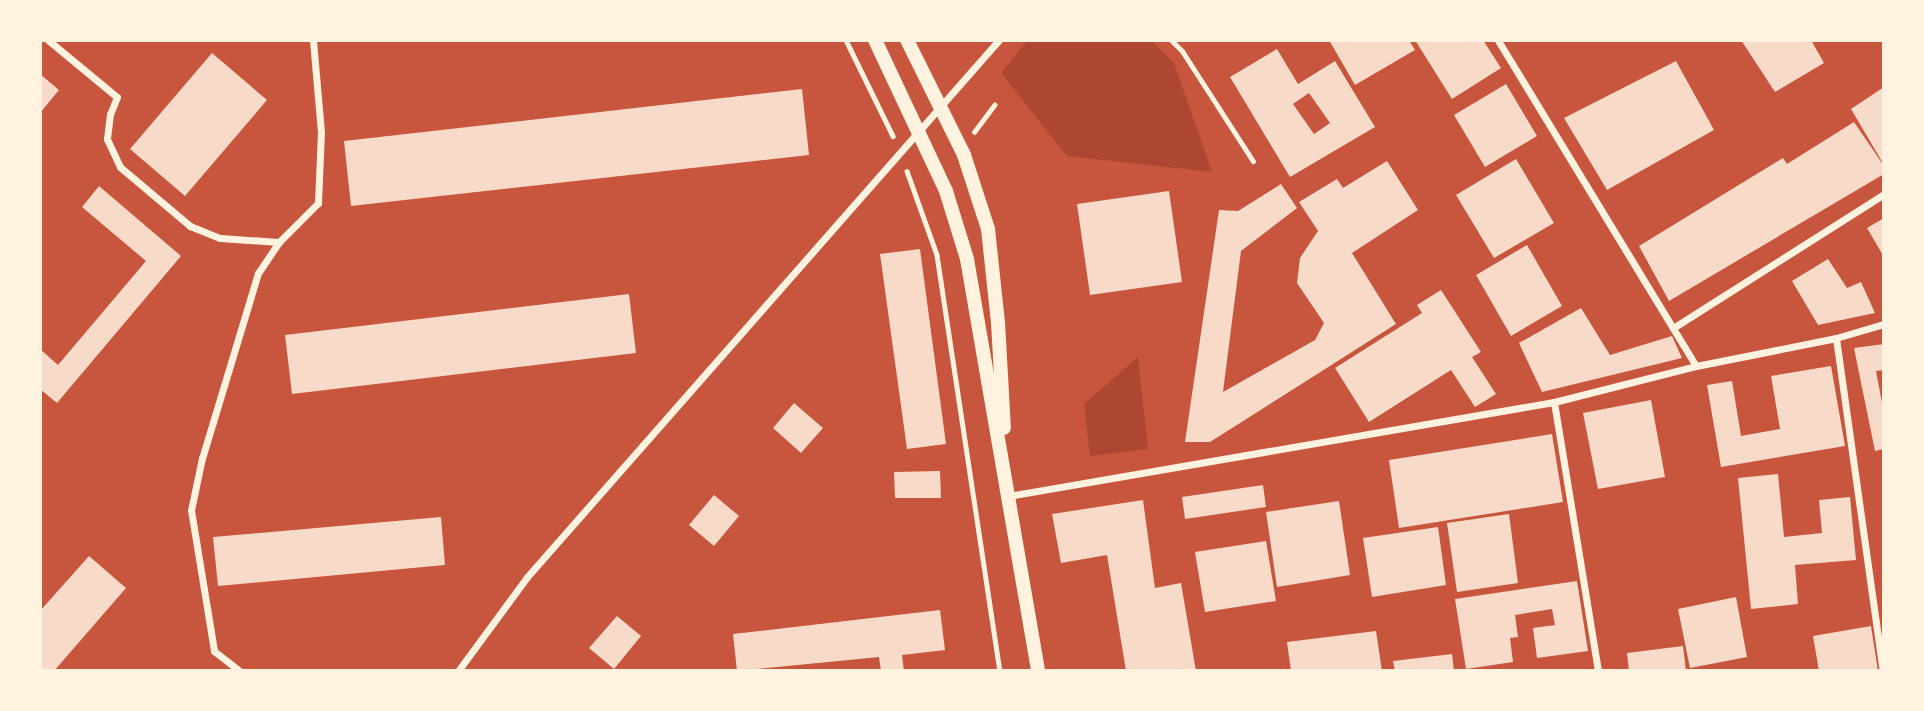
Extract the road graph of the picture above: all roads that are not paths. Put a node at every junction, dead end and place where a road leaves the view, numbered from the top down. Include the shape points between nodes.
1 (48, 40) edge
2 (313, 40) edge
3 (875, 40) edge
4 (907, 40) edge
5 (999, 40) edge
6 (1171, 40) edge
7 (1497, 40) edge
8 (941, 106) junction
9 (920, 131) junction
10 (1253, 161) dead end
11 (1884, 194) edge
12 (279, 242) junction
13 (1884, 324) edge
14 (1673, 328) junction
15 (1836, 338) junction
16 (1696, 366) junction
17 (1554, 402) junction
18 (1007, 496) junction
19 (1880, 607) edge
20 (240, 671) edge
21 (458, 671) edge
22 (1038, 671) edge
23 (1598, 671) edge
24 (1883, 671) edge

1 - 12 street via 117,97 107,139 120,167 190,226 220,238
2 - 12 street via 321,132 318,203
3 - 9 main road
4 - 8 main road
5 - 8 street
6 - 10 lane
7 - 14 street
8 - 9 street
8 - 18 main road via 974,181 992,250
9 - 18 main road via 950,202 967,259
9 - 21 street via 527,577
11 - 14 street
12 - 20 street via 258,273 202,458 191,510 214,651
13 - 15 street
14 - 16 street
15 - 16 street
15 - 19 street
16 - 17 street
17 - 18 street
17 - 23 street
18 - 22 main road
19 - 24 street

